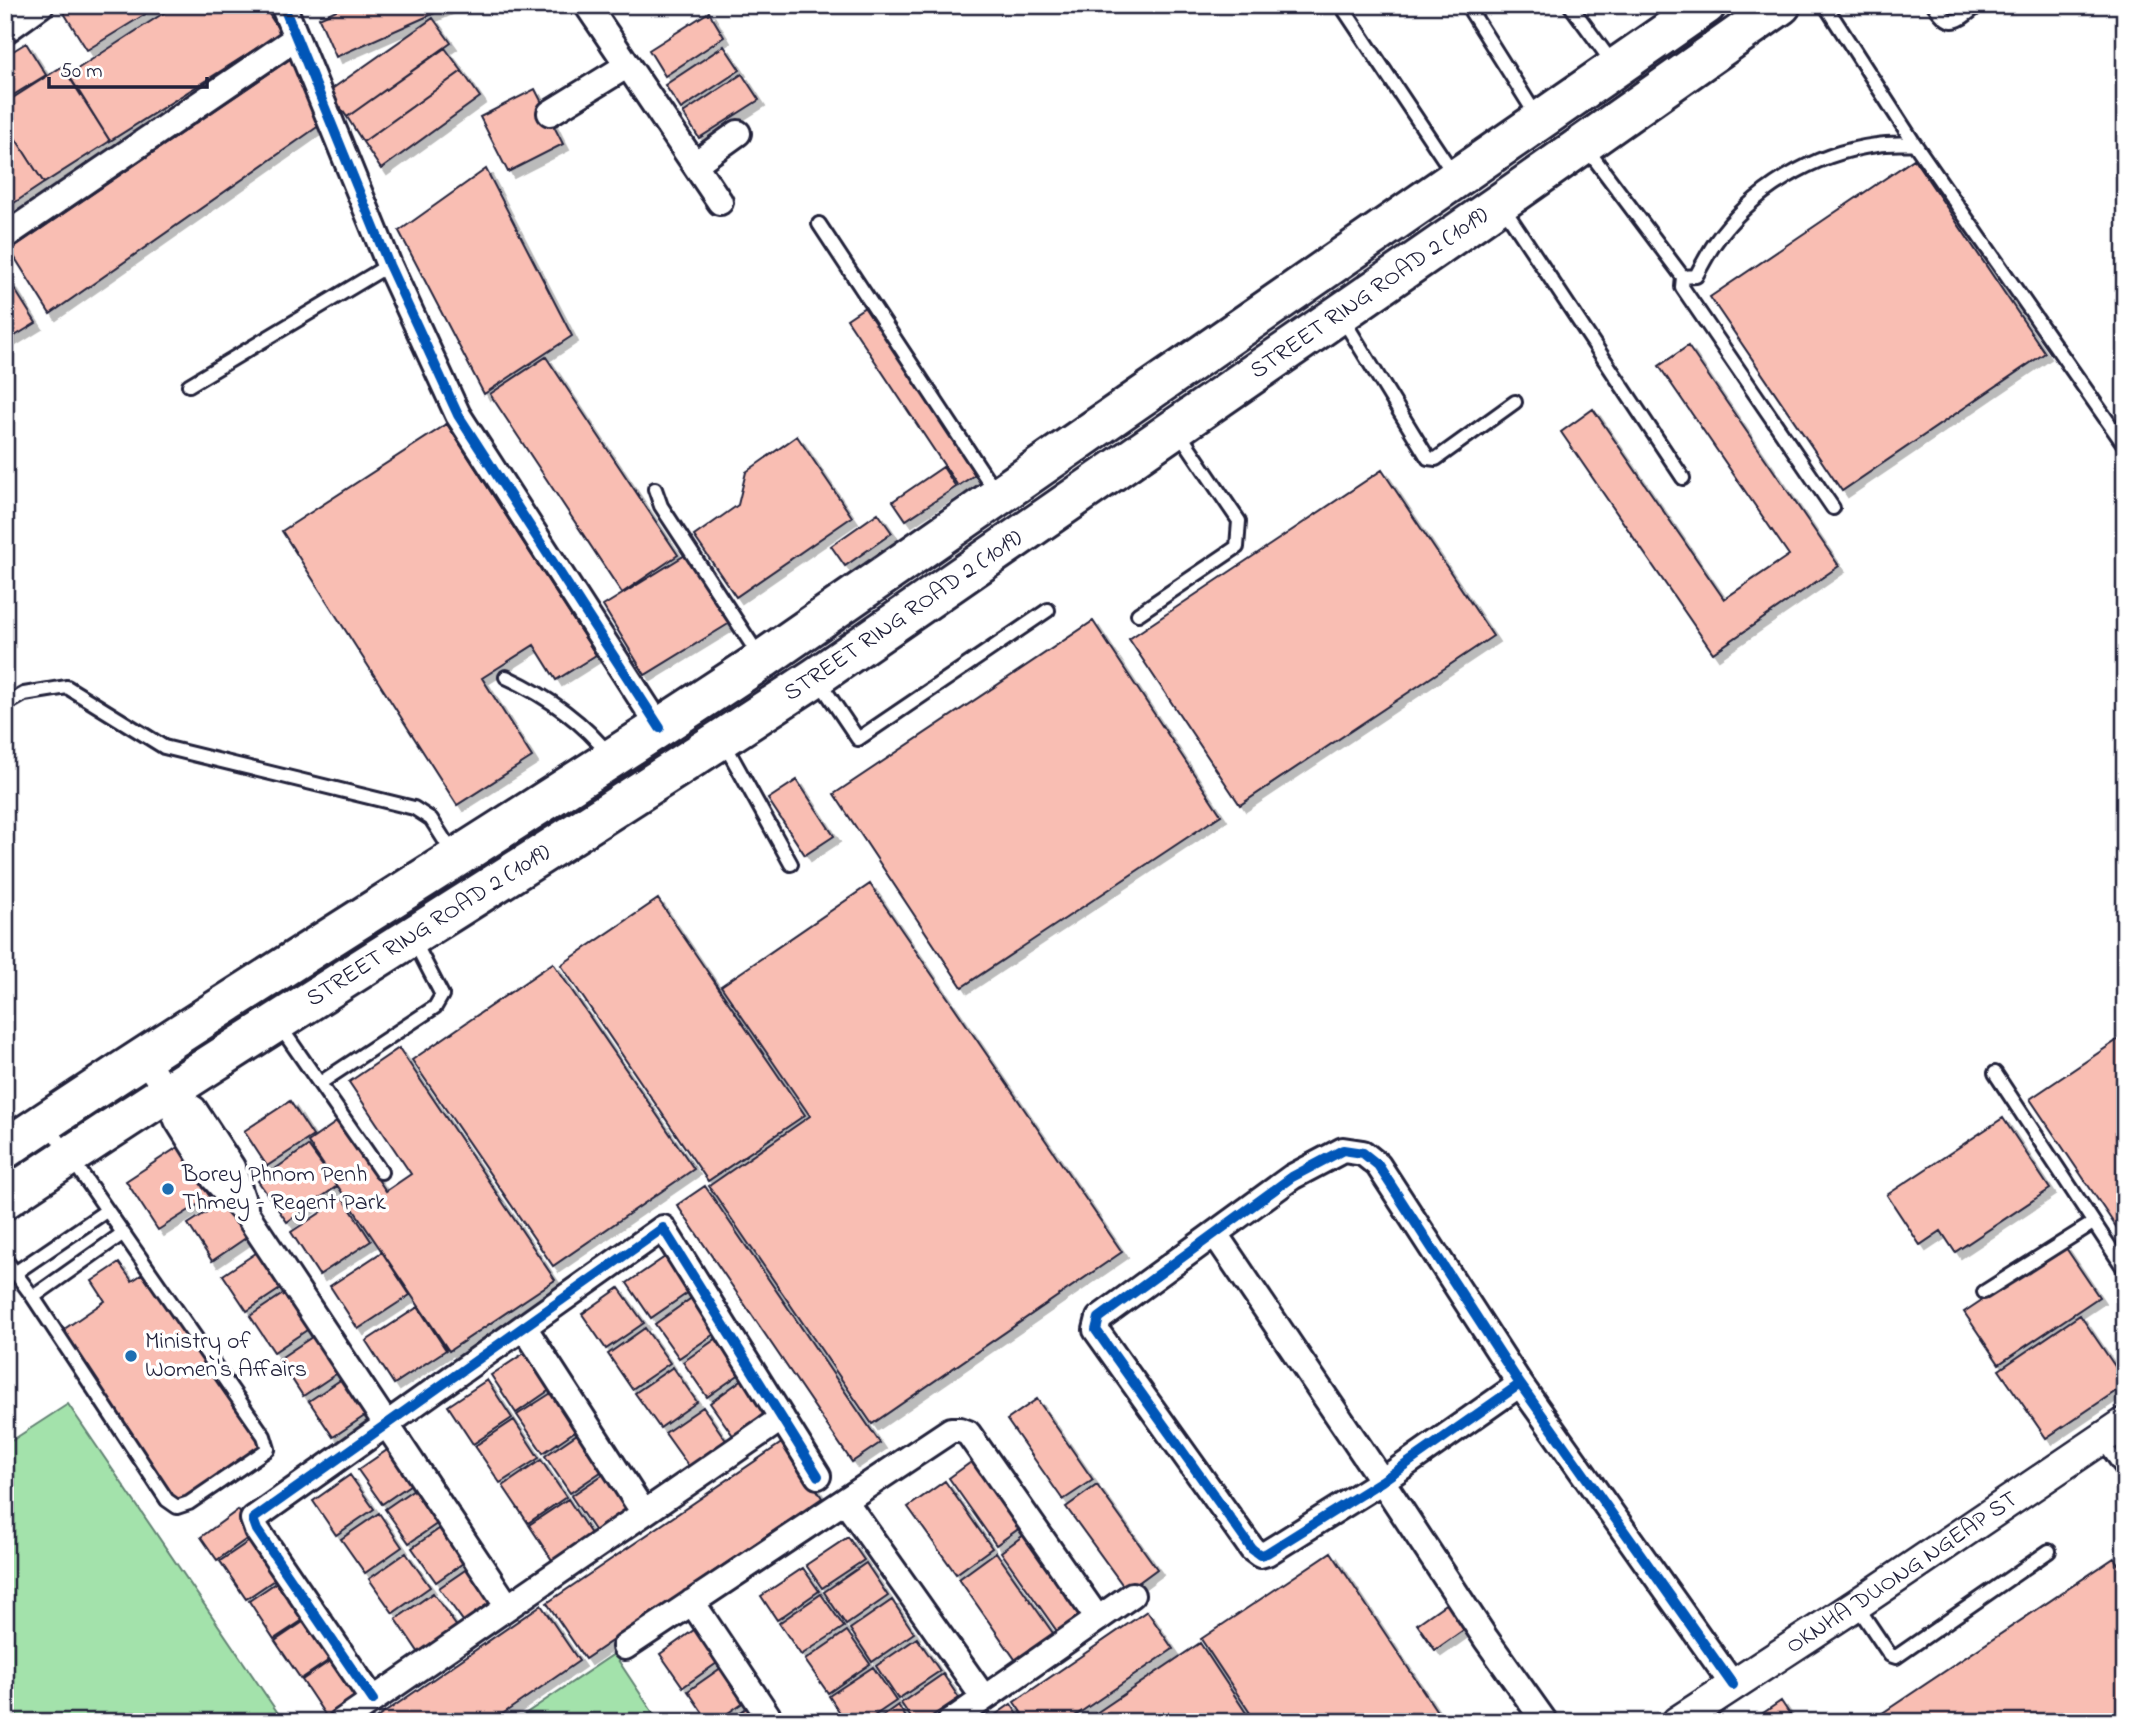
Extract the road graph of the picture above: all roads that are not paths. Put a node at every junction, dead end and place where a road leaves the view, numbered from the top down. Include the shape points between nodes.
1 (41, 5) edge
2 (283, 5) edge
3 (587, 5) edge
4 (1341, 5) edge
5 (1466, 5) edge
6 (1570, 5) edge
7 (1706, 5) edge
8 (1781, 5) edge
9 (1825, 5) edge
10 (1934, 5) edge
11 (1979, 5) edge
12 (5, 31) edge
13 (296, 37) junction
14 (628, 65) junction
15 (1616, 68) junction
16 (550, 113) dead end
17 (1540, 121) junction
18 (738, 132) dead end
19 (1914, 143) junction
20 (1584, 145) junction
21 (695, 164) junction
22 (1457, 179) junction
23 (720, 202) dead end
24 (1500, 204) junction
25 (819, 224) dead end
26 (5, 236) edge
27 (389, 265) junction
28 (1683, 277) junction
29 (1340, 315) junction
30 (189, 386) dead end
31 (1515, 402) dead end
32 (1176, 428) junction
33 (2125, 446) edge
34 (1683, 478) dead end
35 (655, 489) dead end
36 (999, 497) junction
37 (1833, 508) dead end
38 (1048, 610) dead end
39 (1138, 614) dead end
40 (762, 660) junction
41 (506, 677) dead end
42 (816, 677) junction
43 (5, 705) edge
44 (660, 728) junction
45 (722, 740) junction
46 (612, 759) junction
47 (457, 859) junction
48 (791, 864) dead end
49 (412, 936) junction
50 (277, 1023) junction
51 (144, 1058) junction
52 (1994, 1073) dead end
53 (320, 1083) junction
54 (167, 1092) junction
55 (46, 1122) junction
56 (5, 1149) edge
57 (69, 1156) junction
58 (381, 1172) dead end
59 (5, 1199) edge
60 (106, 1211) junction
61 (2093, 1223) junction
62 (122, 1234) junction
63 (1215, 1234) junction
64 (5, 1259) edge
65 (2125, 1270) edge
66 (15, 1273) junction
67 (1984, 1292) dead end
68 (33, 1297) junction
69 (524, 1327) junction
70 (1520, 1384) junction
71 (782, 1418) junction
72 (387, 1424) junction
73 (2113, 1431) edge
74 (2125, 1473) edge
75 (818, 1476) dead end
76 (1382, 1481) junction
77 (845, 1502) junction
78 (644, 1513) junction
79 (2049, 1551) dead end
80 (1132, 1595) dead end
81 (691, 1602) junction
82 (1856, 1605) junction
83 (508, 1606) junction
84 (1098, 1619) junction
85 (625, 1647) dead end
86 (1733, 1685) junction
87 (984, 1698) junction
88 (373, 1700) junction
89 (341, 1722) edge
90 (772, 1722) edge
91 (950, 1722) edge
92 (1545, 1722) edge
93 (1676, 1722) edge

1 - 12 street
2 - 13 street
3 - 14 street
4 - 22 lane
5 - 17 lane
6 - 15 lane
7 - 15 main road, STREET RING ROAD 2 (1019)
8 - 20 main road, STREET RING ROAD 2 (1019)
9 - 19 lane
10 - 11 lane via 1949,22
13 - 26 street
13 - 27 street
14 - 16 street
14 - 21 street
15 - 17 main road, STREET RING ROAD 2 (1019)
17 - 22 main road, STREET RING ROAD 2 (1019)
18 - 21 street
19 - 28 lane via 1876,145 1803,168 1740,213 1715,242 1696,275
19 - 33 lane
20 - 24 main road, STREET RING ROAD 2 (1019)
20 - 28 lane
21 - 23 street
22 - 36 main road, STREET RING ROAD 2 (1019)
24 - 29 main road, STREET RING ROAD 2 (1019)
24 - 34 lane
25 - 36 lane
27 - 30 lane
27 - 44 street via 458,415
28 - 37 lane via 1682,287
29 - 31 lane via 1427,458 1436,459
29 - 32 main road, STREET RING ROAD 2 (1019)
32 - 39 lane via 1239,521 1237,547
32 - 42 main road, STREET RING ROAD 2 (1019)
35 - 40 lane via 661,506
36 - 40 main road, STREET RING ROAD 2 (1019)
38 - 42 lane via 858,739
40 - 44 main road, STREET RING ROAD 2 (1019)
41 - 46 lane via 568,713
42 - 45 main road, STREET RING ROAD 2 (1019)
43 - 47 lane via 24,694 68,687 164,747 414,808 431,819
44 - 46 main road, STREET RING ROAD 2 (1019)
45 - 48 lane
45 - 49 main road, STREET RING ROAD 2 (1019)
46 - 47 main road, STREET RING ROAD 2 (1019)
47 - 51 main road, STREET RING ROAD 2 (1019)
49 - 50 main road, STREET RING ROAD 2 (1019)
49 - 53 lane via 442,995 435,1007
50 - 53 lane
50 - 54 main road, STREET RING ROAD 2 (1019)
51 - 54 street
51 - 55 main road, STREET RING ROAD 2 (1019)
52 - 61 lane
53 - 58 lane
54 - 57 main road, STREET RING ROAD 2 (1019)
54 - 72 street via 177,1121 214,1179 248,1216
55 - 56 main road, STREET RING ROAD 2 (1019)
55 - 57 lane
57 - 59 main road, STREET RING ROAD 2 (1019)
57 - 60 lane
60 - 62 lane
60 - 66 lane
61 - 65 lane
61 - 67 lane
62 - 68 lane
62 - 68 lane via 264,1436 268,1449 256,1458 189,1503 177,1507 167,1500
63 - 70 street via 1292,1177 1343,1150 1363,1153 1378,1165
63 - 76 street
63 - 76 street via 1099,1318 1096,1329 1101,1339 1260,1555
64 - 66 lane
66 - 68 lane
69 - 71 street via 663,1228
69 - 72 street
69 - 78 street
70 - 76 street
70 - 86 street
71 - 75 street
71 - 78 street
72 - 83 street
72 - 88 street via 253,1519
73 - 74 lane
73 - 82 street, OKNHA DUONG NGEAP ST
76 - 92 street
77 - 81 street
77 - 84 street via 951,1430 968,1433
77 - 87 street
78 - 83 street
79 - 82 lane via 1896,1657 1890,1655
80 - 84 street
81 - 85 street
81 - 90 street
82 - 86 street, OKNHA DUONG NGEAP ST
83 - 88 street
84 - 87 street
86 - 93 street, OKNHA DUONG NGEAP ST
87 - 91 street
88 - 89 street

